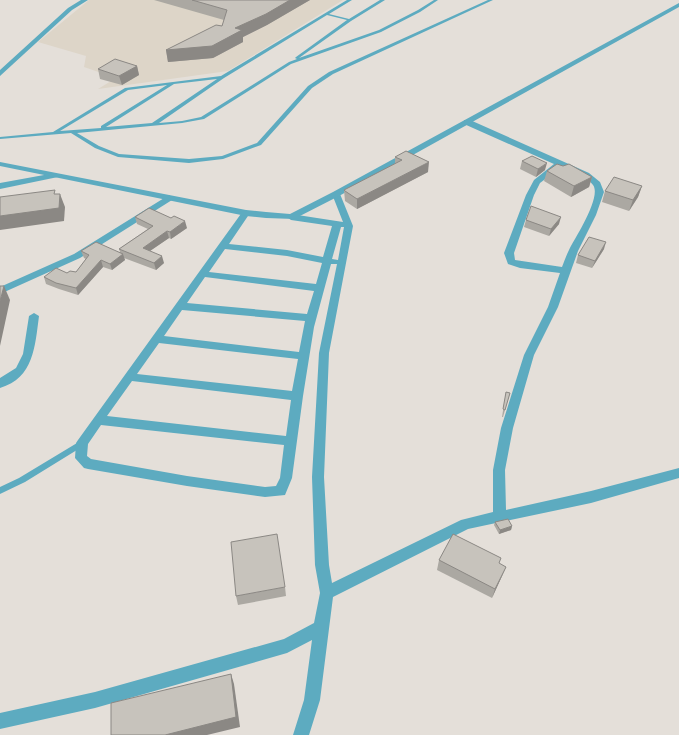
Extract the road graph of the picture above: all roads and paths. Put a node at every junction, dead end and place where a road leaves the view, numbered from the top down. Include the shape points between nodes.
1 (85, 0) edge
2 (350, 0) edge
3 (383, 0) edge
4 (436, 0) edge
5 (491, 0) edge
6 (679, 5) edge
7 (326, 14) junction
8 (350, 20) junction
9 (290, 63) junction
10 (0, 74) edge
11 (222, 77) junction
12 (174, 83) junction
13 (467, 122) junction
14 (154, 124) junction
15 (102, 128) junction
16 (72, 131) junction
17 (52, 134) junction
18 (0, 138) edge
19 (0, 164) edge
20 (560, 164) junction
21 (55, 175) junction
22 (0, 186) edge
23 (336, 194) junction
24 (169, 198) junction
25 (246, 213) junction
26 (291, 217) junction
27 (343, 225) junction
28 (223, 246) junction
29 (328, 260) junction
30 (342, 264) junction
31 (566, 271) junction
32 (203, 274) junction
33 (320, 288) junction
34 (0, 291) edge
35 (180, 306) junction
36 (34, 316) dead end
37 (312, 318) junction
38 (157, 339) junction
39 (304, 356) junction
40 (130, 377) junction
41 (0, 384) edge
42 (297, 396) junction
43 (99, 420) junction
44 (291, 441) junction
45 (82, 443) junction
46 (679, 473) edge
47 (0, 491) edge
48 (500, 516) junction
49 (327, 593) junction
50 (321, 627) junction
51 (0, 721) edge
52 (301, 735) edge

1 - 10 street via 70,9
2 - 7 lane
3 - 8 lane
4 - 9 lane via 380,31
5 - 16 lane via 331,73 310,87 259,144 223,157 189,161 118,155 97,147
6 - 13 street
7 - 8 lane
7 - 11 lane
8 - 9 lane
9 - 14 lane via 202,118
11 - 12 lane
11 - 14 lane
12 - 15 lane
12 - 17 lane via 126,88
13 - 20 street
13 - 23 street
14 - 15 lane
15 - 16 lane
16 - 17 lane
17 - 18 lane
19 - 21 street
20 - 31 street via 586,175 597,184 600,192
20 - 31 street via 538,182 530,195 509,253 511,262 520,265
21 - 22 street
21 - 24 street
23 - 26 street
23 - 27 street
24 - 25 street
24 - 34 street via 77,256
25 - 26 street
25 - 28 street
26 - 27 street
27 - 29 street
27 - 30 street
28 - 29 street
28 - 32 street
29 - 30 street
29 - 33 street
30 - 49 street via 324,353 318,477 322,565
31 - 48 street via 553,307 529,355 507,428 499,470
32 - 33 street
32 - 35 street
33 - 37 street
35 - 37 street
35 - 38 street
36 - 41 street via 28,354 20,371
37 - 39 street
38 - 39 street
38 - 40 street
39 - 42 street
40 - 42 street
40 - 43 street
42 - 44 street
43 - 44 street
43 - 45 street
44 - 45 street via 286,478 280,491 265,492 88,464 81,458
45 - 47 lane
46 - 48 street
48 - 49 street via 466,524
49 - 50 street
50 - 51 street via 287,646 95,700
50 - 52 street via 312,700

